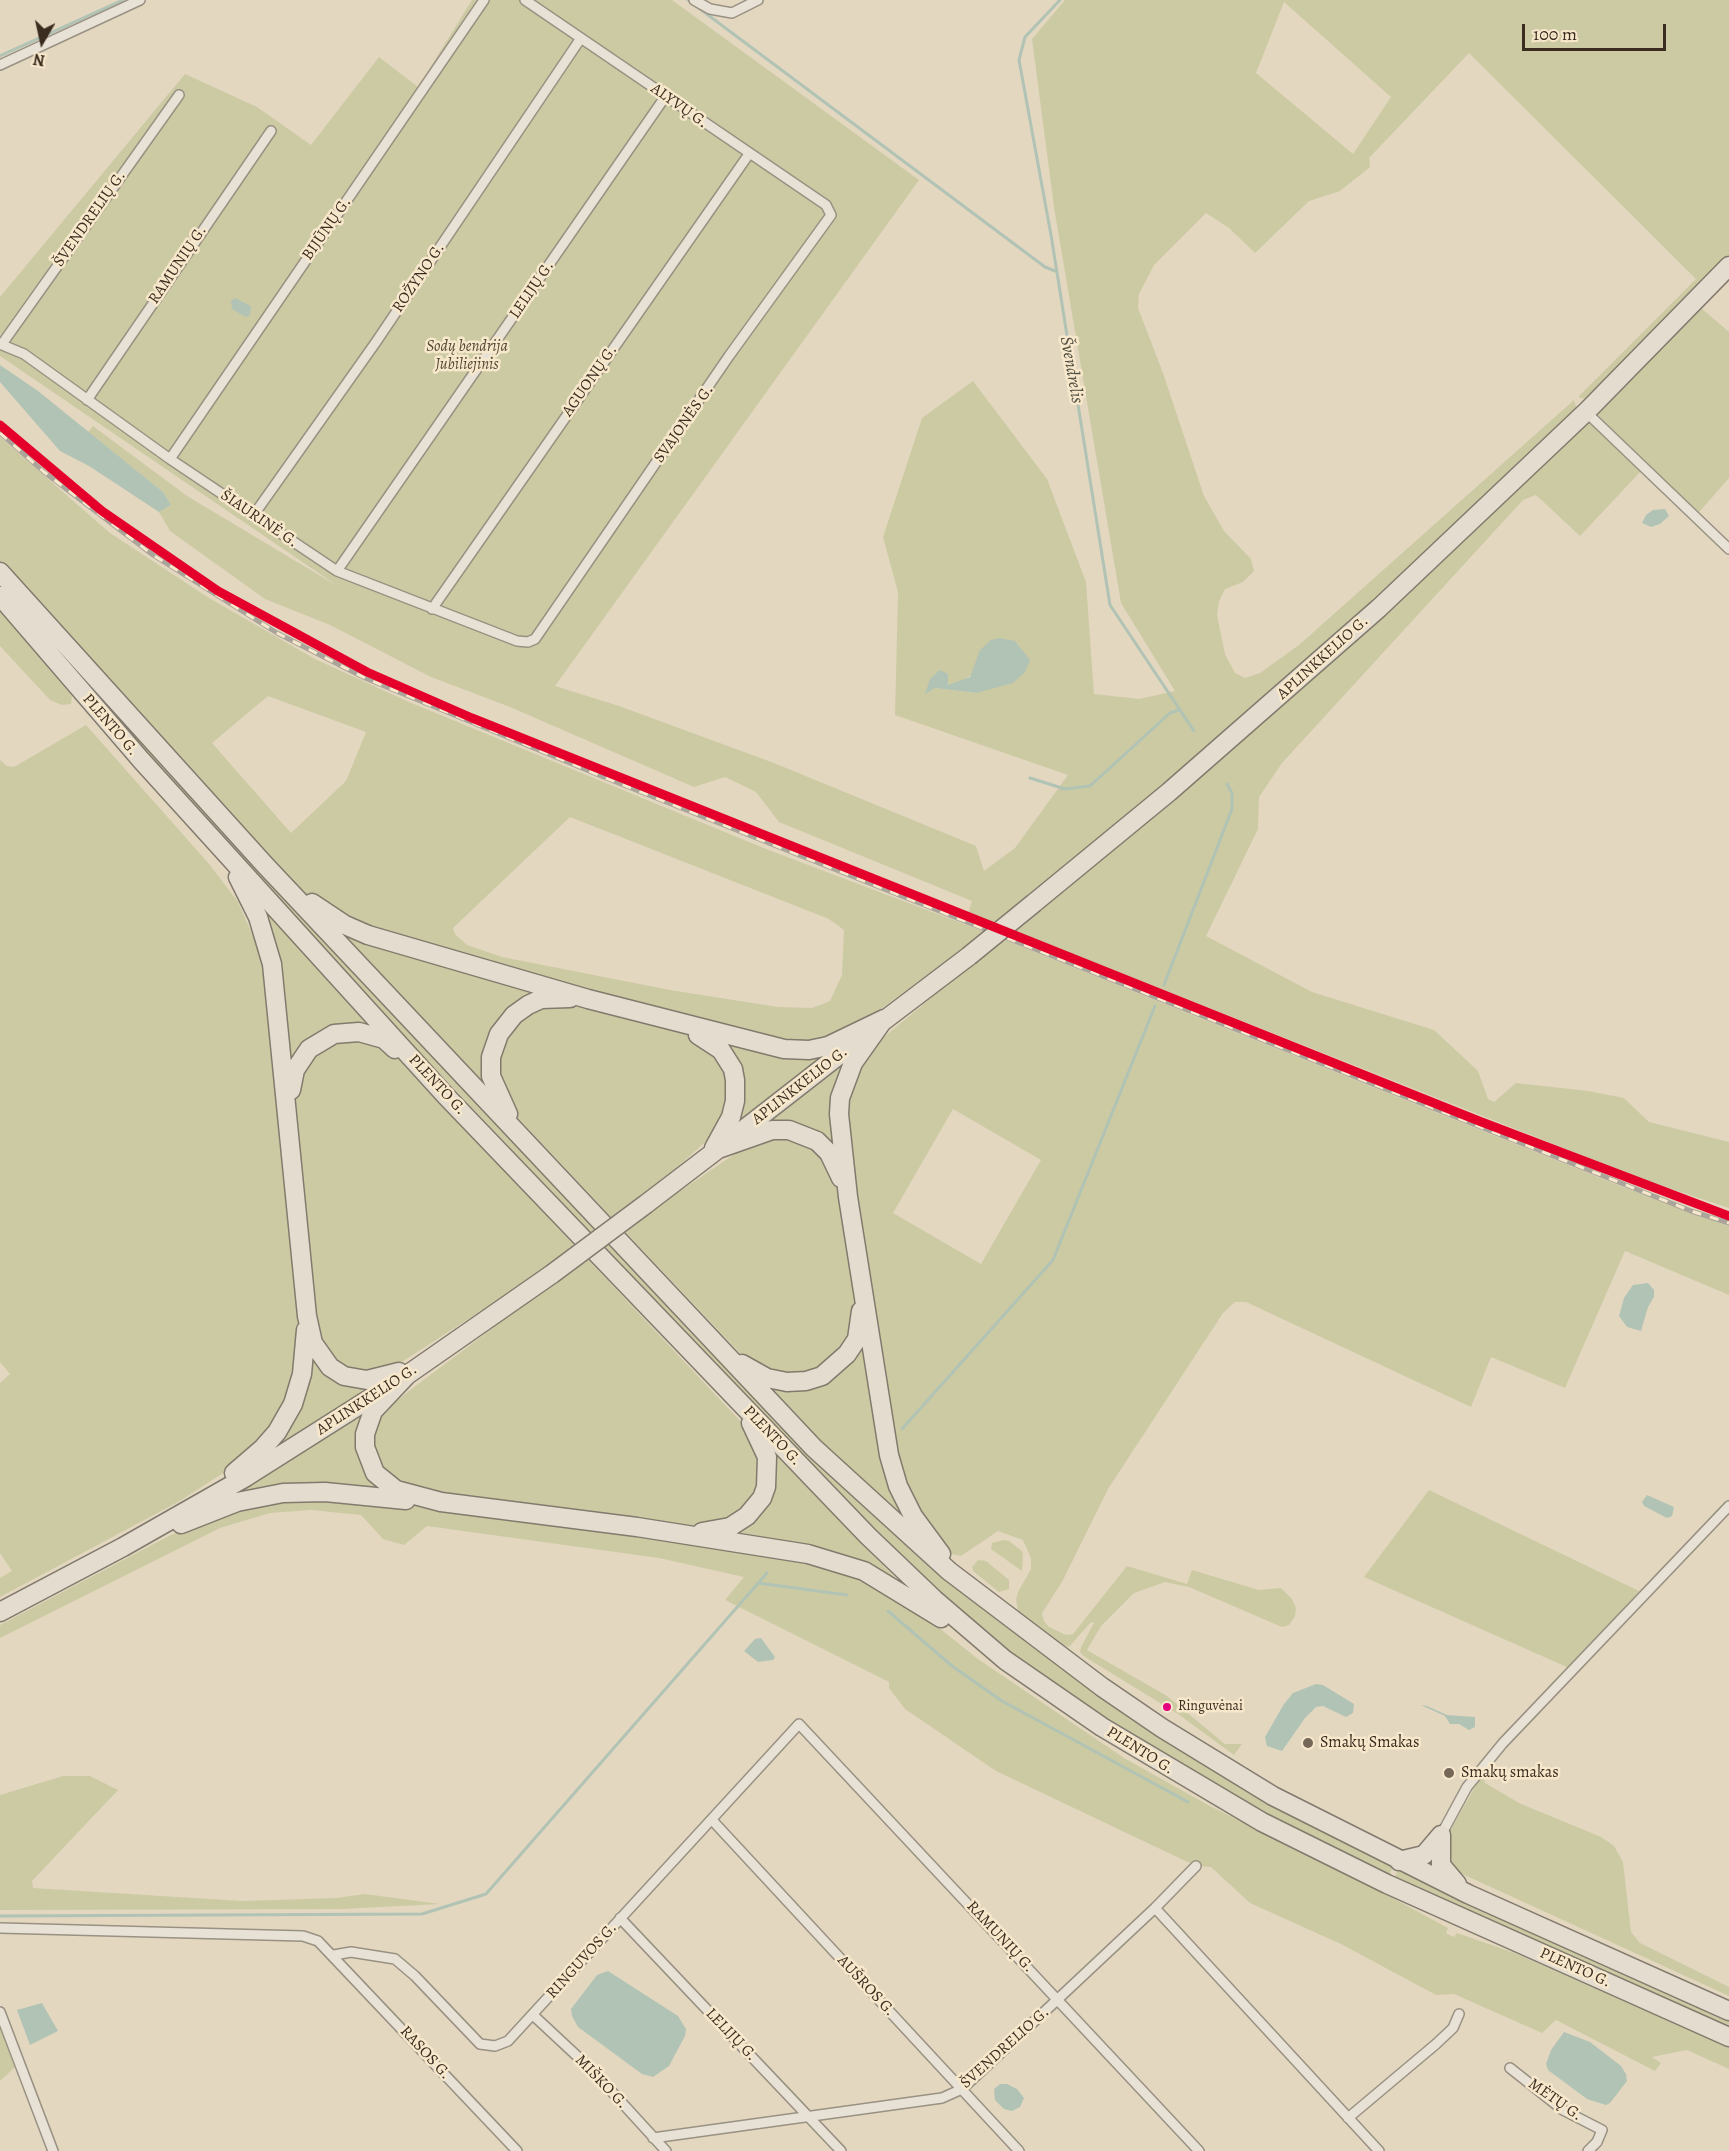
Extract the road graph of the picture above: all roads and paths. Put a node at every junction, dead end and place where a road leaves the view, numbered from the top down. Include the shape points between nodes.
1 (140, 0) edge
2 (484, 0) edge
3 (525, 0) edge
4 (694, 0) edge
5 (758, 0) edge
6 (581, 38) junction
7 (0, 65) edge
8 (179, 95) dead end
9 (665, 96) junction
10 (271, 131) dead end
11 (749, 154) junction
12 (831, 215) joint
13 (1729, 266) edge
14 (1, 344) edge
15 (87, 400) junction
16 (1586, 412) junction
17 (170, 459) junction
18 (253, 516) junction
19 (1729, 549) edge
20 (337, 571) junction
21 (0, 572) edge
22 (0, 596) edge
23 (432, 609) junction
24 (540, 634) joint
25 (230, 859) junction
26 (265, 865) junction
27 (588, 999) junction
28 (885, 1020) junction
29 (672, 1021) junction
30 (445, 1095) junction
31 (288, 1106) junction
32 (520, 1137) junction
33 (715, 1151) junction
34 (848, 1197) junction
35 (863, 1291) junction
36 (307, 1316) junction
37 (726, 1355) junction
38 (422, 1364) junction
39 (407, 1375) junction
40 (742, 1406) junction
41 (441, 1502) junction
42 (199, 1503) junction
43 (1729, 1506) edge
44 (637, 1527) junction
45 (123, 1547) junction
46 (0, 1612) edge
47 (1010, 1619) junction
48 (1005, 1659) junction
49 (799, 1724) joint
50 (712, 1820) junction
51 (1441, 1835) junction
52 (1399, 1861) junction
53 (1196, 1866) dead end
54 (1468, 1894) junction
55 (1155, 1908) junction
56 (620, 1918) junction
57 (0, 1928) edge
58 (334, 1955) junction
59 (1059, 2000) junction
60 (1729, 2011) edge
61 (0, 2012) edge
62 (1459, 2014) dead end
63 (533, 2015) junction
64 (1729, 2037) edge
65 (1510, 2068) dead end
66 (962, 2089) junction
67 (809, 2117) junction
68 (1348, 2118) junction
69 (654, 2138) junction
70 (53, 2151) edge
71 (517, 2151) edge
72 (666, 2151) edge
73 (841, 2151) edge
74 (1019, 2151) edge
75 (1199, 2151) edge
76 (1379, 2151) edge
77 (1588, 2151) edge

1 - 7 street
2 - 17 street, BIJŪNŲ G.
3 - 6 street, ALYVŲ G.
4 - 5 street via 710,9 732,13
6 - 9 street, ALYVŲ G.
6 - 18 street, ROŽYNO G.
8 - 14 street, ŠVENDRELIŲ G.
9 - 11 street, ALYVŲ G.
9 - 20 street, LELIJŲ G.
10 - 15 street, RAMUNIŲ G.
11 - 12 street, ALYVŲ G. via 826,206
11 - 23 street, AGUONŲ G.
12 - 24 street, SVAJONĖS G. via 729,356
13 - 16 highway, APLINKKELIO G.
14 - 15 street, ŠIAURINĖ G. via 24,354
15 - 17 street, ŠIAURINĖ G.
16 - 19 street
16 - 28 highway, APLINKKELIO G., bridge via 1428,563 1169,792
17 - 18 street, ŠIAURINĖ G.
18 - 20 street, ŠIAURINĖ G.
20 - 23 street, ŠIAURINĖ G.
21 - 26 highway, PLENTO G.
22 - 25 highway, PLENTO G.
23 - 24 street, ŠIAURINĖ G. via 517,641 528,642
25 - 30 highway, PLENTO G.
25 - 31 highway via 267,940
26 - 27 highway via 321,911 368,935
26 - 32 highway, PLENTO G.
27 - 29 highway
27 - 32 highway via 541,999 514,1015 499,1034 491,1058 492,1076
28 - 29 highway via 828,1046 798,1051
28 - 33 highway, APLINKKELIO G.
28 - 34 highway via 853,1063 840,1098
29 - 33 highway via 714,1043 733,1069 735,1101
30 - 31 highway via 384,1040 344,1032 325,1038 306,1054 295,1070
30 - 40 highway, PLENTO G.
31 - 36 highway
32 - 37 highway, PLENTO G.
33 - 34 highway via 772,1130 804,1134 829,1153
33 - 38 highway, APLINKKELIO G., bridge via 552,1274
34 - 35 highway
35 - 37 highway via 857,1339 848,1354 822,1376 787,1382 767,1378
35 - 47 highway via 889,1455 898,1486 913,1516 943,1556
36 - 38 highway via 313,1343 322,1358 344,1376 376,1379
36 - 42 highway via 302,1374 286,1418 263,1448
37 - 47 highway, PLENTO G. via 864,1496
38 - 39 highway, APLINKKELIO G.
39 - 41 highway via 368,1421 365,1447 369,1462 383,1482 396,1490
39 - 42 highway, APLINKKELIO G.
40 - 44 highway via 767,1457 766,1487 755,1508 730,1527 715,1531
40 - 48 highway, PLENTO G. via 876,1544
41 - 44 highway
41 - 45 highway via 325,1492 283,1493 237,1502
42 - 45 highway, APLINKKELIO G.
43 - 51 street via 1503,1743 1467,1787
44 - 48 highway via 837,1561 890,1585
45 - 46 highway, APLINKKELIO G.
47 - 52 highway, PLENTO G. via 1110,1693 1229,1770
48 - 64 highway, PLENTO G. via 1102,1727 1262,1822 1388,1884
49 - 50 street, RINGUVOS G.
49 - 59 street, RAMUNIŲ G.
50 - 56 street, RINGUVOS G.
50 - 66 street, AUŠROS G.
51 - 52 highway via 1424,1855
51 - 54 highway via 1441,1865
52 - 54 highway, PLENTO G.
53 - 55 street, ŠVENDRELIO G.
54 - 60 highway, PLENTO G.
55 - 59 street, ŠVENDRELIO G.
55 - 68 street
56 - 63 street, RINGUVOS G.
56 - 67 street, LELIJŲ G.
57 - 58 street, RASOS G. via 303,1936 318,1941
58 - 63 street, RINGUVOS G. via 351,1952 395,1959 480,2044 495,2046 508,2042
58 - 71 street, RASOS G.
59 - 66 street, ŠVENDRELIO G.
59 - 75 street, RAMUNIŲ G.
61 - 70 street
62 - 68 street via 1436,2044
63 - 69 street, MIŠKO G. via 592,2070
65 - 77 street, MĖTŲ G. via 1563,2110 1602,2130
66 - 67 street, ŠVENDRELIO G. via 942,2098
66 - 74 street, AUŠROS G.
67 - 69 street, ŠVENDRELIO G.
67 - 73 street, LELIJŲ G.
68 - 76 street
69 - 72 street, MIŠKO G.

